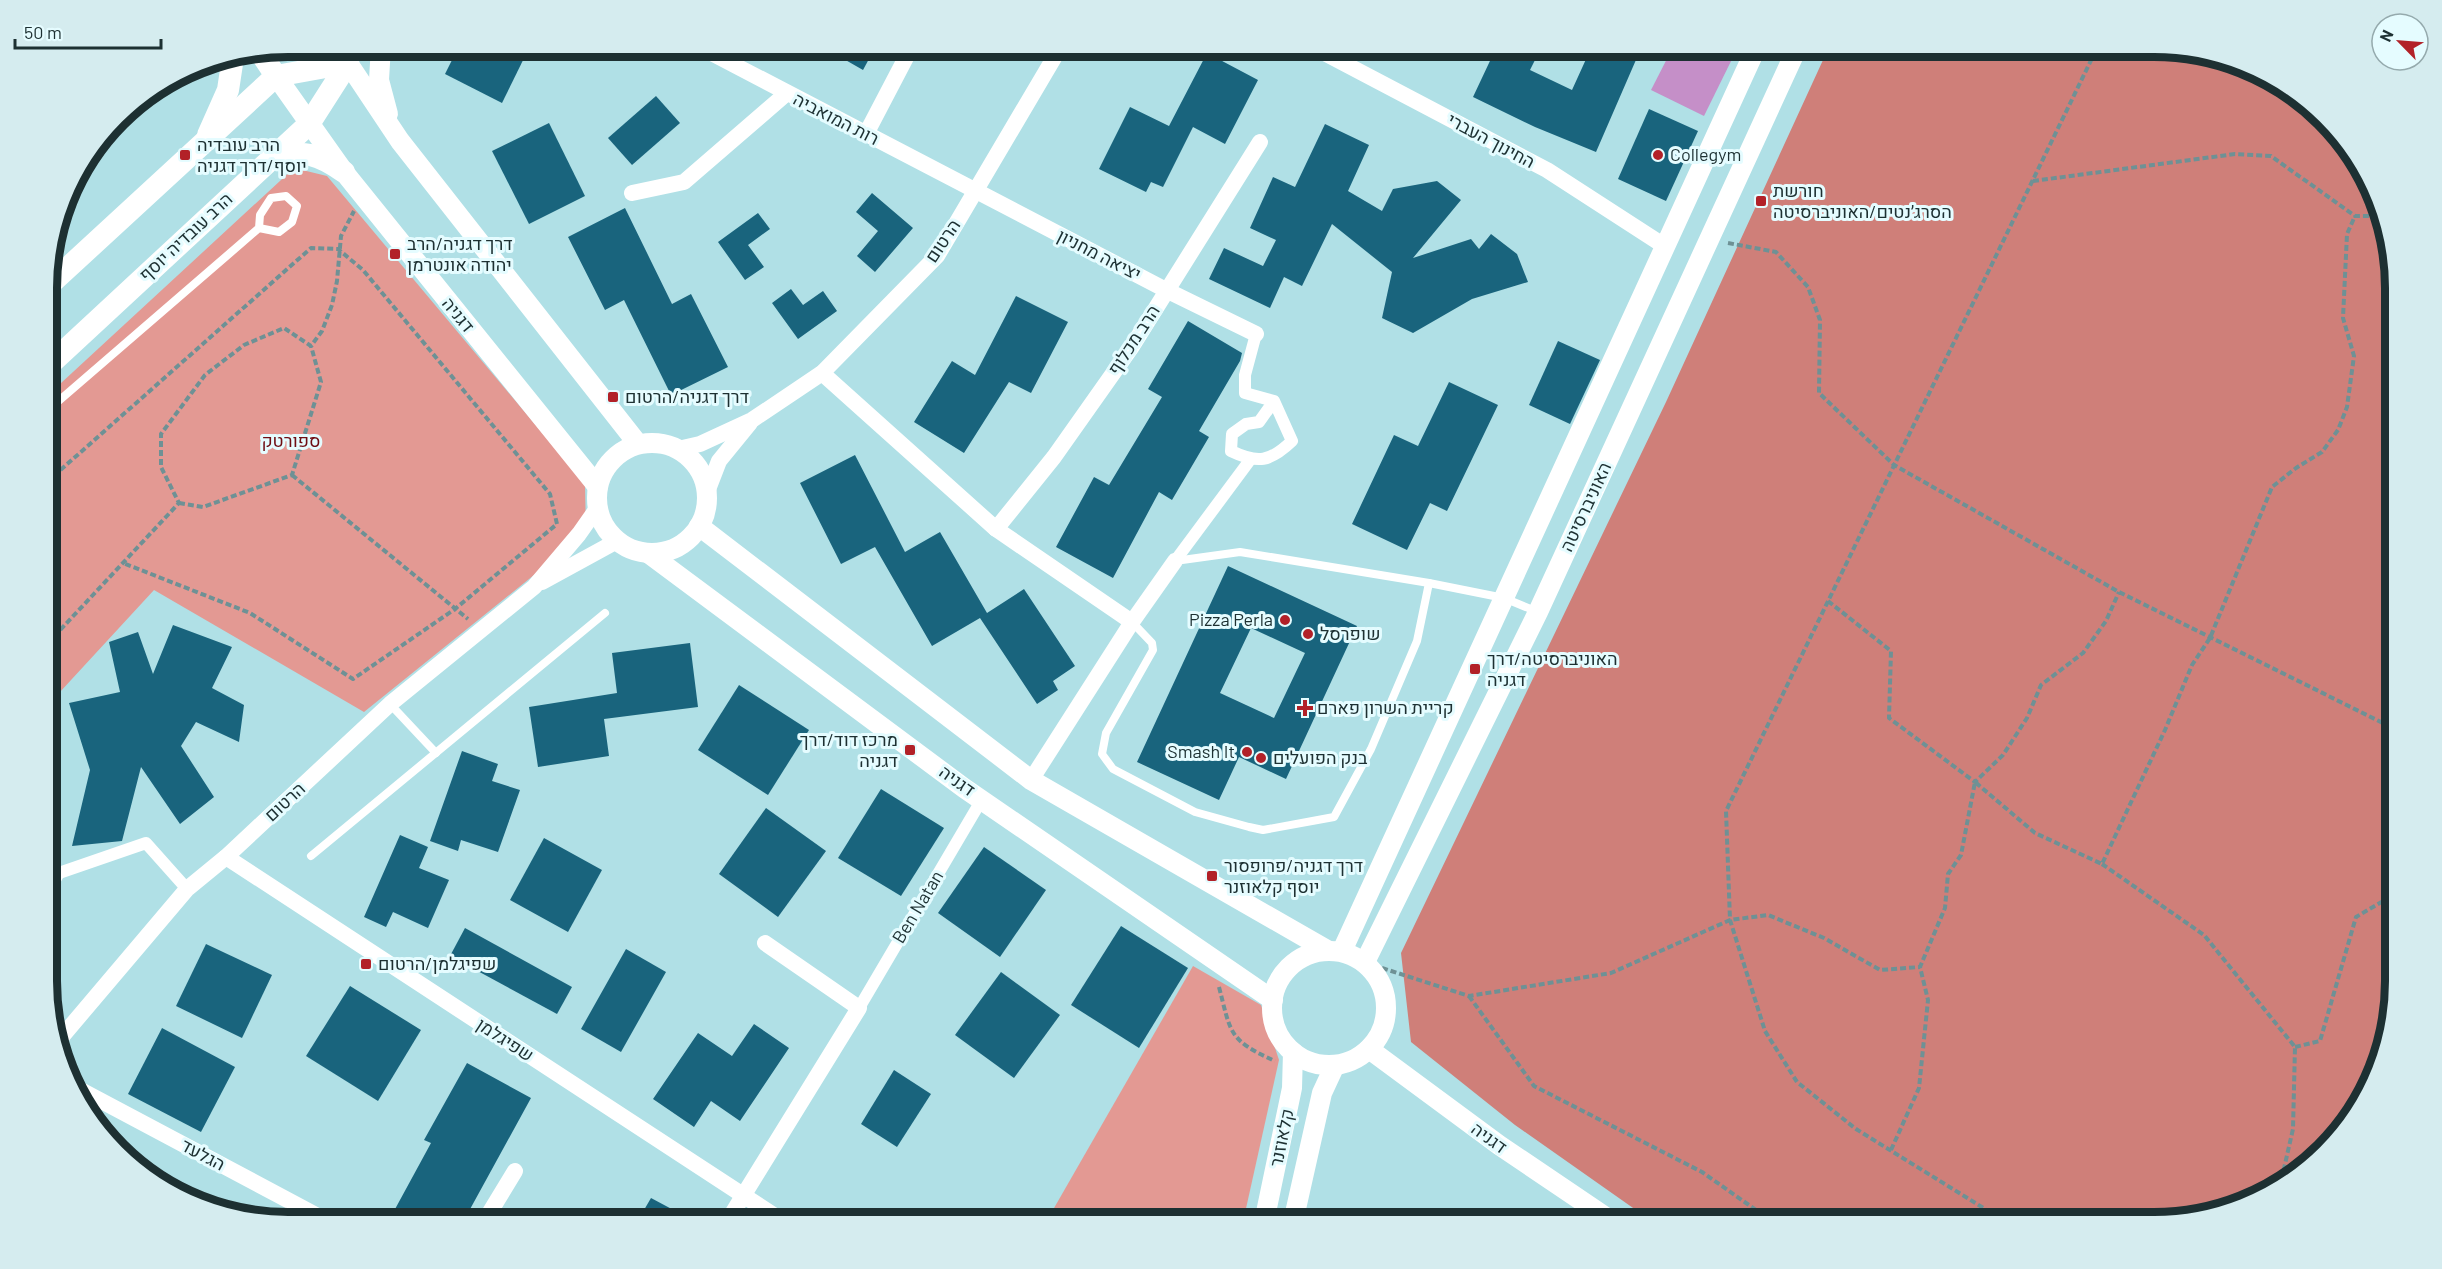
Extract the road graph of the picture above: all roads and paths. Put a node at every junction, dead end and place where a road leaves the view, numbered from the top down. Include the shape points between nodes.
1 (333, 57) edge
2 (345, 57) edge
3 (351, 57) edge
4 (380, 57) edge
5 (719, 57) edge
6 (906, 57) edge
7 (1054, 57) edge
8 (1338, 57) edge
9 (1752, 57) edge
10 (1793, 57) edge
11 (2093, 57) edge
12 (264, 58) edge
13 (232, 64) edge
14 (276, 76) junction
15 (787, 93) junction
16 (309, 124) junction
17 (866, 134) junction
18 (400, 141) junction
19 (1260, 142) dead end
20 (202, 146) junction
21 (269, 160) junction
22 (344, 172) junction
23 (2032, 181) junction
24 (975, 191) junction
25 (632, 193) dead end
26 (362, 195) junction
27 (2355, 216) junction
28 (2374, 216) edge
29 (259, 228) junction
30 (1710, 239) junction
31 (1666, 247) junction
32 (338, 249) junction
33 (57, 278) edge
34 (1166, 290) junction
35 (1256, 334) joint
36 (311, 346) junction
37 (57, 358) edge
38 (822, 373) junction
39 (1274, 401) junction
40 (57, 402) edge
41 (752, 420) junction
42 (638, 444) junction
43 (678, 449) junction
44 (1251, 460) junction
45 (1894, 465) junction
46 (57, 474) edge
47 (292, 475) junction
48 (598, 487) junction
49 (707, 492) junction
50 (179, 503) junction
51 (598, 507) junction
52 (699, 525) junction
53 (996, 529) junction
54 (617, 541) junction
55 (648, 553) junction
56 (1175, 561) junction
57 (123, 563) junction
58 (1428, 583) junction
59 (534, 587) junction
60 (2119, 592) junction
61 (1504, 598) junction
62 (1828, 601) junction
63 (455, 609) junction
64 (1538, 612) junction
65 (606, 613) dead end
66 (1132, 622) junction
67 (481, 630) junction
68 (57, 633) edge
69 (2210, 638) junction
70 (390, 704) junction
71 (2385, 724) edge
72 (436, 753) junction
73 (1031, 780) junction
74 (1975, 782) junction
75 (978, 806) dead end
76 (311, 856) dead end
77 (226, 857) junction
78 (2102, 864) junction
79 (57, 876) edge
80 (187, 889) junction
81 (2385, 900) edge
82 (1730, 920) junction
83 (765, 943) dead end
84 (1335, 951) junction
85 (1365, 962) junction
86 (1920, 967) junction
87 (1469, 996) junction
88 (1272, 1000) junction
89 (859, 1008) junction
90 (63, 1035) edge
91 (2295, 1047) junction
92 (1369, 1049) junction
93 (1293, 1052) junction
94 (1335, 1065) junction
95 (86, 1093) edge
96 (1891, 1150) junction
97 (514, 1171) dead end
98 (2283, 1172) edge
99 (743, 1196) junction
100 (310, 1212) edge
101 (490, 1212) edge
102 (733, 1212) edge
103 (768, 1212) edge
104 (1266, 1212) edge
105 (1295, 1212) edge
106 (1597, 1212) edge
107 (1759, 1212) edge
108 (1990, 1212) edge

1 - 14 main road
2 - 16 main road, הרב עובדיה יוסף
3 - 18 street
4 - 18 street via 379,80
5 - 15 street, רות המואביה
6 - 17 street
7 - 24 street, הרטום
8 - 31 street, החינוך העברי via 1547,170
9 - 31 street, האוניברסיטה
10 - 30 street, האוניברסיטה
11 - 23 path
12 - 14 main road, דגניה
13 - 20 main road via 228,90
14 - 16 street, דגניה
14 - 20 main road
15 - 17 street, רות המואביה
15 - 25 street via 684,182
16 - 21 main road, הרב עובדיה יוסף
16 - 22 street, דגניה
17 - 24 street, רות המואביה
18 - 42 street
19 - 34 street, הרב מכלוף
20 - 33 main road
21 - 22 main road via 303,152 329,161
21 - 37 main road, הרב עובדיה יוסף
22 - 26 street, דגניה
23 - 27 path via 2235,154 2271,156
23 - 45 path
24 - 34 street, יציאה מחניון
24 - 38 street, הרטום via 937,256
26 - 32 path
26 - 48 street, דגניה
27 - 28 path
27 - 69 path via 2347,234 2343,318 2354,356 2347,407 2338,430 2322,452 2272,487
29 - 29 lane via 279,232 292,222 297,206 286,196 271,198
29 - 40 lane
30 - 45 path via 1776,252 1808,287 1820,320 1819,393
30 - 64 street, האוניברסיטה
31 - 61 street, האוניברסיטה
32 - 36 path via 332,305 322,332
32 - 46 path via 311,248
32 - 63 path via 363,270 550,494 557,524
34 - 35 street, יציאה מחניון
34 - 53 street, הרב מכלוף via 1131,348 1054,457
35 - 39 street via 1245,375 1245,393
36 - 47 path via 321,382
36 - 50 path via 284,328 244,345 205,375 161,434 161,466
38 - 41 street, הרטום
38 - 53 street
39 - 44 street via 1292,441 1277,456
39 - 44 street via 1259,422 1246,424 1232,434 1231,451
41 - 43 street, הרטום via 700,444
41 - 49 street, הרטום via 719,461
42 - 43 street via 665,444
42 - 48 street via 608,465
43 - 49 street via 697,467
44 - 56 street
45 - 60 path
45 - 62 path
47 - 50 path via 203,507
47 - 63 path
48 - 51 street
49 - 52 street
50 - 57 path
51 - 54 street via 601,519
51 - 59 street, הרטום
52 - 55 street via 686,541 668,551
52 - 73 street
53 - 66 street
54 - 55 street
54 - 59 street, הרטום
55 - 88 street, דגניה via 964,788
56 - 58 lane via 1240,552
56 - 66 street
57 - 63 path via 250,613 353,680
57 - 68 path
58 - 61 lane
58 - 66 lane via 1418,641 1371,748 1334,817 1263,830 1195,812 1113,769 1102,754 1106,733 1153,650 1152,643
59 - 67 street, הרטום
60 - 69 path
60 - 74 path via 2106,621 2083,653 2041,686 2027,718 2003,755
61 - 64 lane
61 - 84 street, האוניברסיטה
62 - 74 path via 1891,651 1889,718
62 - 82 path via 1726,811
63 - 67 path
64 - 85 street, האוניברסיטה
65 - 72 lane
66 - 73 street
67 - 70 street, הרטום
69 - 71 path
69 - 78 path via 2193,665
70 - 72 lane
70 - 77 street, הרטום
72 - 76 lane
73 - 84 street
74 - 78 path via 2035,833
74 - 86 path via 1961,855 1948,874 1945,908
75 - 89 street, Ben Natan
77 - 80 street, הרטום
77 - 99 street, שפיגלמן
78 - 91 path via 2204,935
79 - 80 street via 146,843
80 - 90 street, הרטום
81 - 91 path via 2356,917 2320,1041
82 - 86 path via 1768,915 1824,938 1880,970
82 - 87 path via 1611,973
82 - 96 path via 1765,1031 1797,1082 1856,1129
83 - 89 street
84 - 85 street
84 - 88 street via 1308,954 1291,965
85 - 87 path
85 - 92 street via 1377,975 1385,994 1386,1013 1381,1033
86 - 96 path via 1928,1000 1919,1088
87 - 107 path via 1534,1086 1702,1172
88 - 93 street via 1273,1020
89 - 99 street, Ben Natan
91 - 98 path via 2293,1129
92 - 94 street
92 - 106 street, דגניה
93 - 94 street via 1311,1062
93 - 104 street, קלאוזנר via 1292,1088
94 - 105 street, קלאוזנר via 1322,1093
95 - 100 street, הגלעד
96 - 108 path
97 - 101 street
99 - 102 street, Ben Natan
99 - 103 street, שפיגלמן

